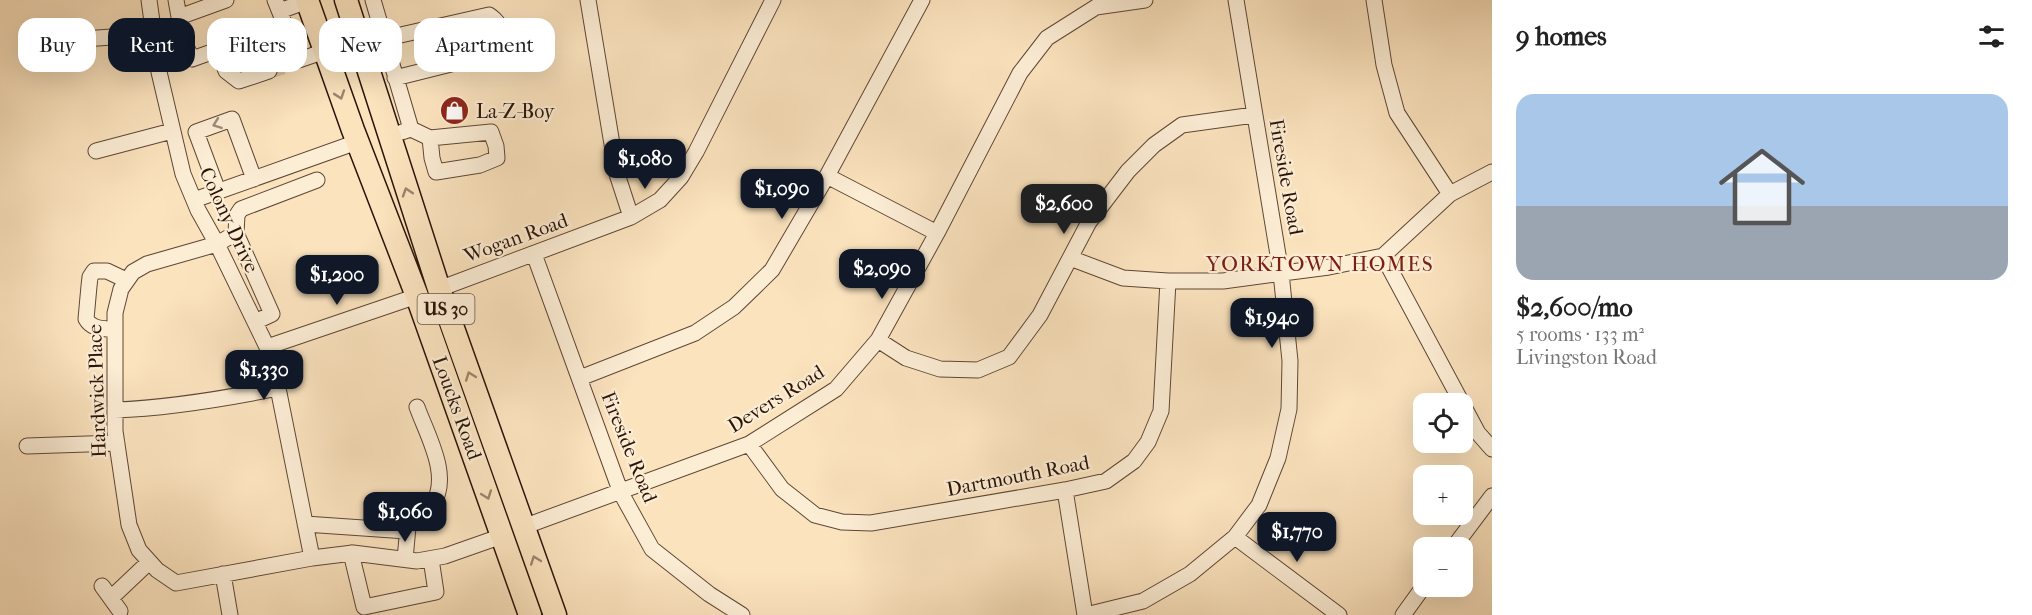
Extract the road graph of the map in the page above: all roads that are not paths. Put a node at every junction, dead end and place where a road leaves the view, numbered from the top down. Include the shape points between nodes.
1 (149, 0) edge
2 (176, 0) edge
3 (226, 0) edge
4 (307, 0) edge
5 (346, 0) edge
6 (373, 0) edge
7 (588, 0) edge
8 (773, 0) edge
9 (922, 0) edge
10 (1145, 0) edge
11 (1236, 0) edge
12 (1374, 0) edge
13 (278, 5) edge
14 (179, 17) junction
15 (151, 18) edge
16 (352, 18) edge
17 (378, 18) edge
18 (402, 31) edge
19 (319, 34) edge
20 (207, 54) edge
21 (159, 72) edge
22 (332, 72) edge
23 (373, 72) edge
24 (393, 72) edge
25 (395, 78) junction
26 (1254, 115) junction
27 (172, 131) junction
28 (400, 132) junction
29 (430, 138) dead end
30 (357, 142) junction
31 (96, 151) dead end
32 (1492, 172) edge
33 (827, 176) junction
34 (254, 179) junction
35 (317, 180) dead end
36 (218, 191) junction
37 (1450, 194) junction
38 (194, 200) junction
39 (631, 217) junction
40 (236, 233) junction
41 (937, 234) junction
42 (217, 244) junction
43 (534, 254) junction
44 (1383, 255) junction
45 (1070, 258) junction
46 (1281, 273) junction
47 (126, 280) junction
48 (1168, 281) junction
49 (439, 289) junction
50 (417, 296) junction
51 (255, 322) junction
52 (115, 330) junction
53 (878, 340) junction
54 (267, 347) junction
55 (580, 378) junction
56 (278, 388) junction
57 (417, 407) dead end
58 (115, 410) junction
59 (117, 443) junction
60 (749, 444) junction
61 (27, 446) dead end
62 (1492, 449) edge
63 (1065, 490) junction
64 (621, 492) junction
65 (1492, 495) edge
66 (305, 524) junction
67 (523, 527) junction
68 (407, 531) junction
69 (502, 536) junction
70 (1235, 537) junction
71 (1461, 537) edge
72 (351, 553) junction
73 (312, 558) junction
74 (430, 559) junction
75 (405, 560) junction
76 (149, 561) junction
77 (223, 574) junction
78 (1416, 597) edge
79 (120, 611) dead end
80 (230, 615) edge
81 (530, 615) edge
82 (555, 615) edge
83 (742, 615) edge
84 (1085, 615) edge
85 (1339, 615) edge
86 (1403, 615) edge

1 - 15 street, Colony Drive
2 - 14 street
3 - 14 street
4 - 13 street
4 - 19 highway, Loucks Road / US 30
5 - 16 highway, Loucks Road / US 30
6 - 17 street
7 - 39 street via 617,174
8 - 39 street, Wogan Road via 686,168 660,200
9 - 33 street
10 - 41 street, Devers Road via 1096,7 1047,38 1020,73
11 - 26 street, Fireside Road
12 - 37 street via 1384,65 1397,113
14 - 20 street via 192,59
18 - 25 street via 489,15 498,21 502,33 495,51 487,55
21 - 27 street, Colony Drive
22 -> 30 highway, Loucks Road / US 30
23 - 28 highway, Loucks Road / US 30
24 - 25 street
25 - 28 street
26 - 45 street via 1182,125 1154,145 1128,171 1089,222
26 - 46 street, Fireside Road
27 - 31 street
27 - 38 street, Colony Drive
28 - 29 street
49 -> 28 highway, Loucks Road / US 30
30 - 34 street
30 - 50 highway, Loucks Road / US 30
32 - 37 street
33 - 41 street
33 - 55 street via 772,270 734,307 695,333
34 - 36 street
34 -> 36 street via 232,119 196,132
35 - 40 street via 241,209
36 - 38 street
37 - 44 street
38 - 42 street, Colony Drive
39 - 43 street, Wogan Road
40 - 42 street
40 - 51 street via 272,314
41 - 53 street, Devers Road
42 - 47 street via 147,264
42 - 51 street, Colony Drive
43 - 49 street, Wogan Road
43 - 55 street, Fireside Road
44 - 46 street
44 - 62 street via 1478,433
45 - 48 street via 1123,278
45 - 53 street via 1040,315 1009,357 978,370 940,369 906,358
46 - 48 street
46 - 70 street, Fireside Road via 1290,361 1289,409 1278,458 1259,505
47 - 52 street, Hardwick Place via 115,313
47 - 52 street via 100,270 90,277 86,319 94,327
48 - 63 street, Dartmouth Road via 1161,411 1148,442 1134,461 1106,481
67 -> 49 highway, Loucks Road / US 30
50 - 54 street
50 -> 69 highway, Loucks Road / US 30
51 - 54 street, Colony Drive
52 - 58 street, Hardwick Place
53 - 60 street, Devers Road via 836,389
54 - 56 street, Colony Drive
55 - 64 street, Fireside Road
56 - 58 street via 205,403
56 - 66 street, Colony Drive
57 - 68 street via 440,481 432,505
58 - 59 street, Hardwick Place
59 - 61 street
59 - 76 street, Hardwick Place via 129,525 138,550
60 - 63 street, Dartmouth Road via 782,489 815,515 842,522 871,523
60 - 64 street, Devers Road
63 - 84 street
64 - 67 street, Devers Road
64 - 83 street, Fireside Road via 652,549
65 - 71 street
66 - 68 street
66 - 73 street, Colony Drive
82 -> 67 highway, Loucks Road / US 30
68 - 75 street
69 - 74 street
69 - 81 highway, Loucks Road / US 30
70 - 84 street, Fireside Road via 1190,574 1143,601
70 - 85 street
72 - 73 street
72 - 74 street via 364,607 436,592
72 - 75 street
73 - 77 street
74 - 75 street
76 - 77 street, Hardwick Place via 176,583
76 - 79 street via 106,592
77 - 80 street
78 - 86 street

